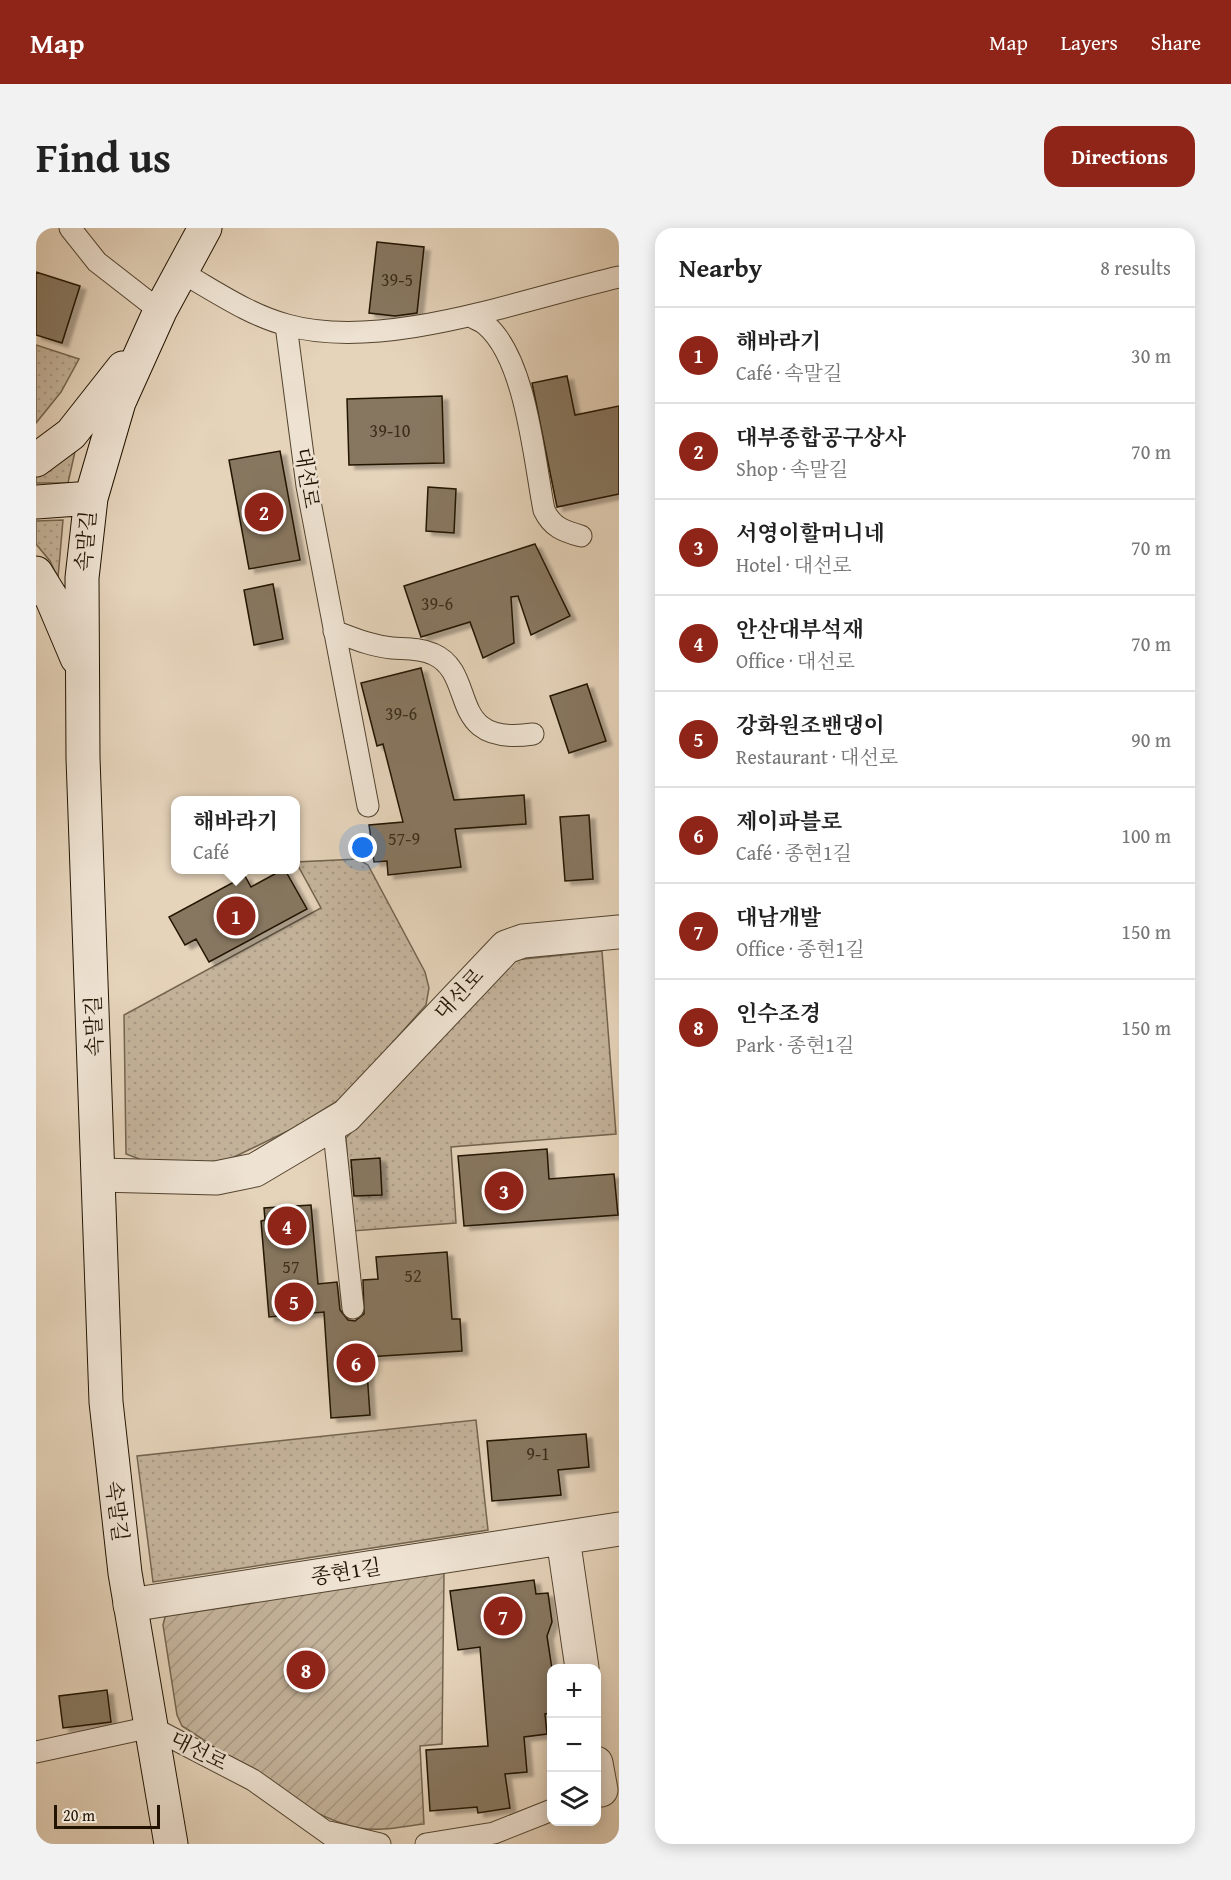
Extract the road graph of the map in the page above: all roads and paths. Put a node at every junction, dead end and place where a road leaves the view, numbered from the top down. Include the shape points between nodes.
1 (70, 228) edge
2 (205, 228) edge
3 (181, 272) junction
4 (619, 277) edge
5 (160, 311) junction
6 (470, 316) junction
7 (286, 325) junction
8 (140, 353) junction
9 (36, 460) edge
10 (90, 498) junction
11 (36, 502) edge
12 (581, 536) dead end
13 (36, 573) edge
14 (334, 630) junction
15 (81, 668) junction
16 (533, 734) dead end
17 (368, 806) dead end
18 (619, 932) edge
19 (333, 1123) junction
20 (99, 1175) junction
21 (353, 1308) dead end
22 (619, 1529) edge
23 (563, 1538) junction
24 (130, 1605) junction
25 (581, 1664) edge
26 (151, 1727) junction
27 (36, 1752) edge
28 (547, 1811) edge
29 (336, 1838) edge
30 (171, 1844) edge
31 (381, 1844) edge
32 (426, 1844) edge

1 - 5 lane via 97,262
2 - 3 street, 속말길
3 - 5 street, 속말길
3 - 7 lane via 251,311
4 - 6 lane
5 - 8 street, 속말길
6 - 7 lane via 411,327 347,332 316,332
6 - 12 lane via 486,325 510,358 549,521 563,531
7 - 14 lane, 대선로 via 307,486
8 - 9 street via 110,383 71,434
8 - 10 street, 속말길 via 119,402
10 - 11 street
10 - 15 street, 속말길 via 82,578
13 - 15 street via 52,599
14 - 16 lane via 361,642 433,654 448,665 468,711 481,726 512,737
14 - 17 lane, 대선로
15 - 20 street, 속말길
18 - 19 street, 대선로 via 523,941 506,947 346,1116
19 - 20 street, 대선로 via 255,1170 216,1178
19 - 21 lane
20 - 24 street, 속말길 via 106,1414
22 - 23 street, 종현1길
23 - 24 street, 종현1길
23 - 25 street
24 - 26 street, 속말길
26 - 27 lane, 대선로
26 - 29 lane, 대선로 via 253,1780
26 - 30 street, 속말길
28 - 32 lane via 494,1833
29 - 31 lane

